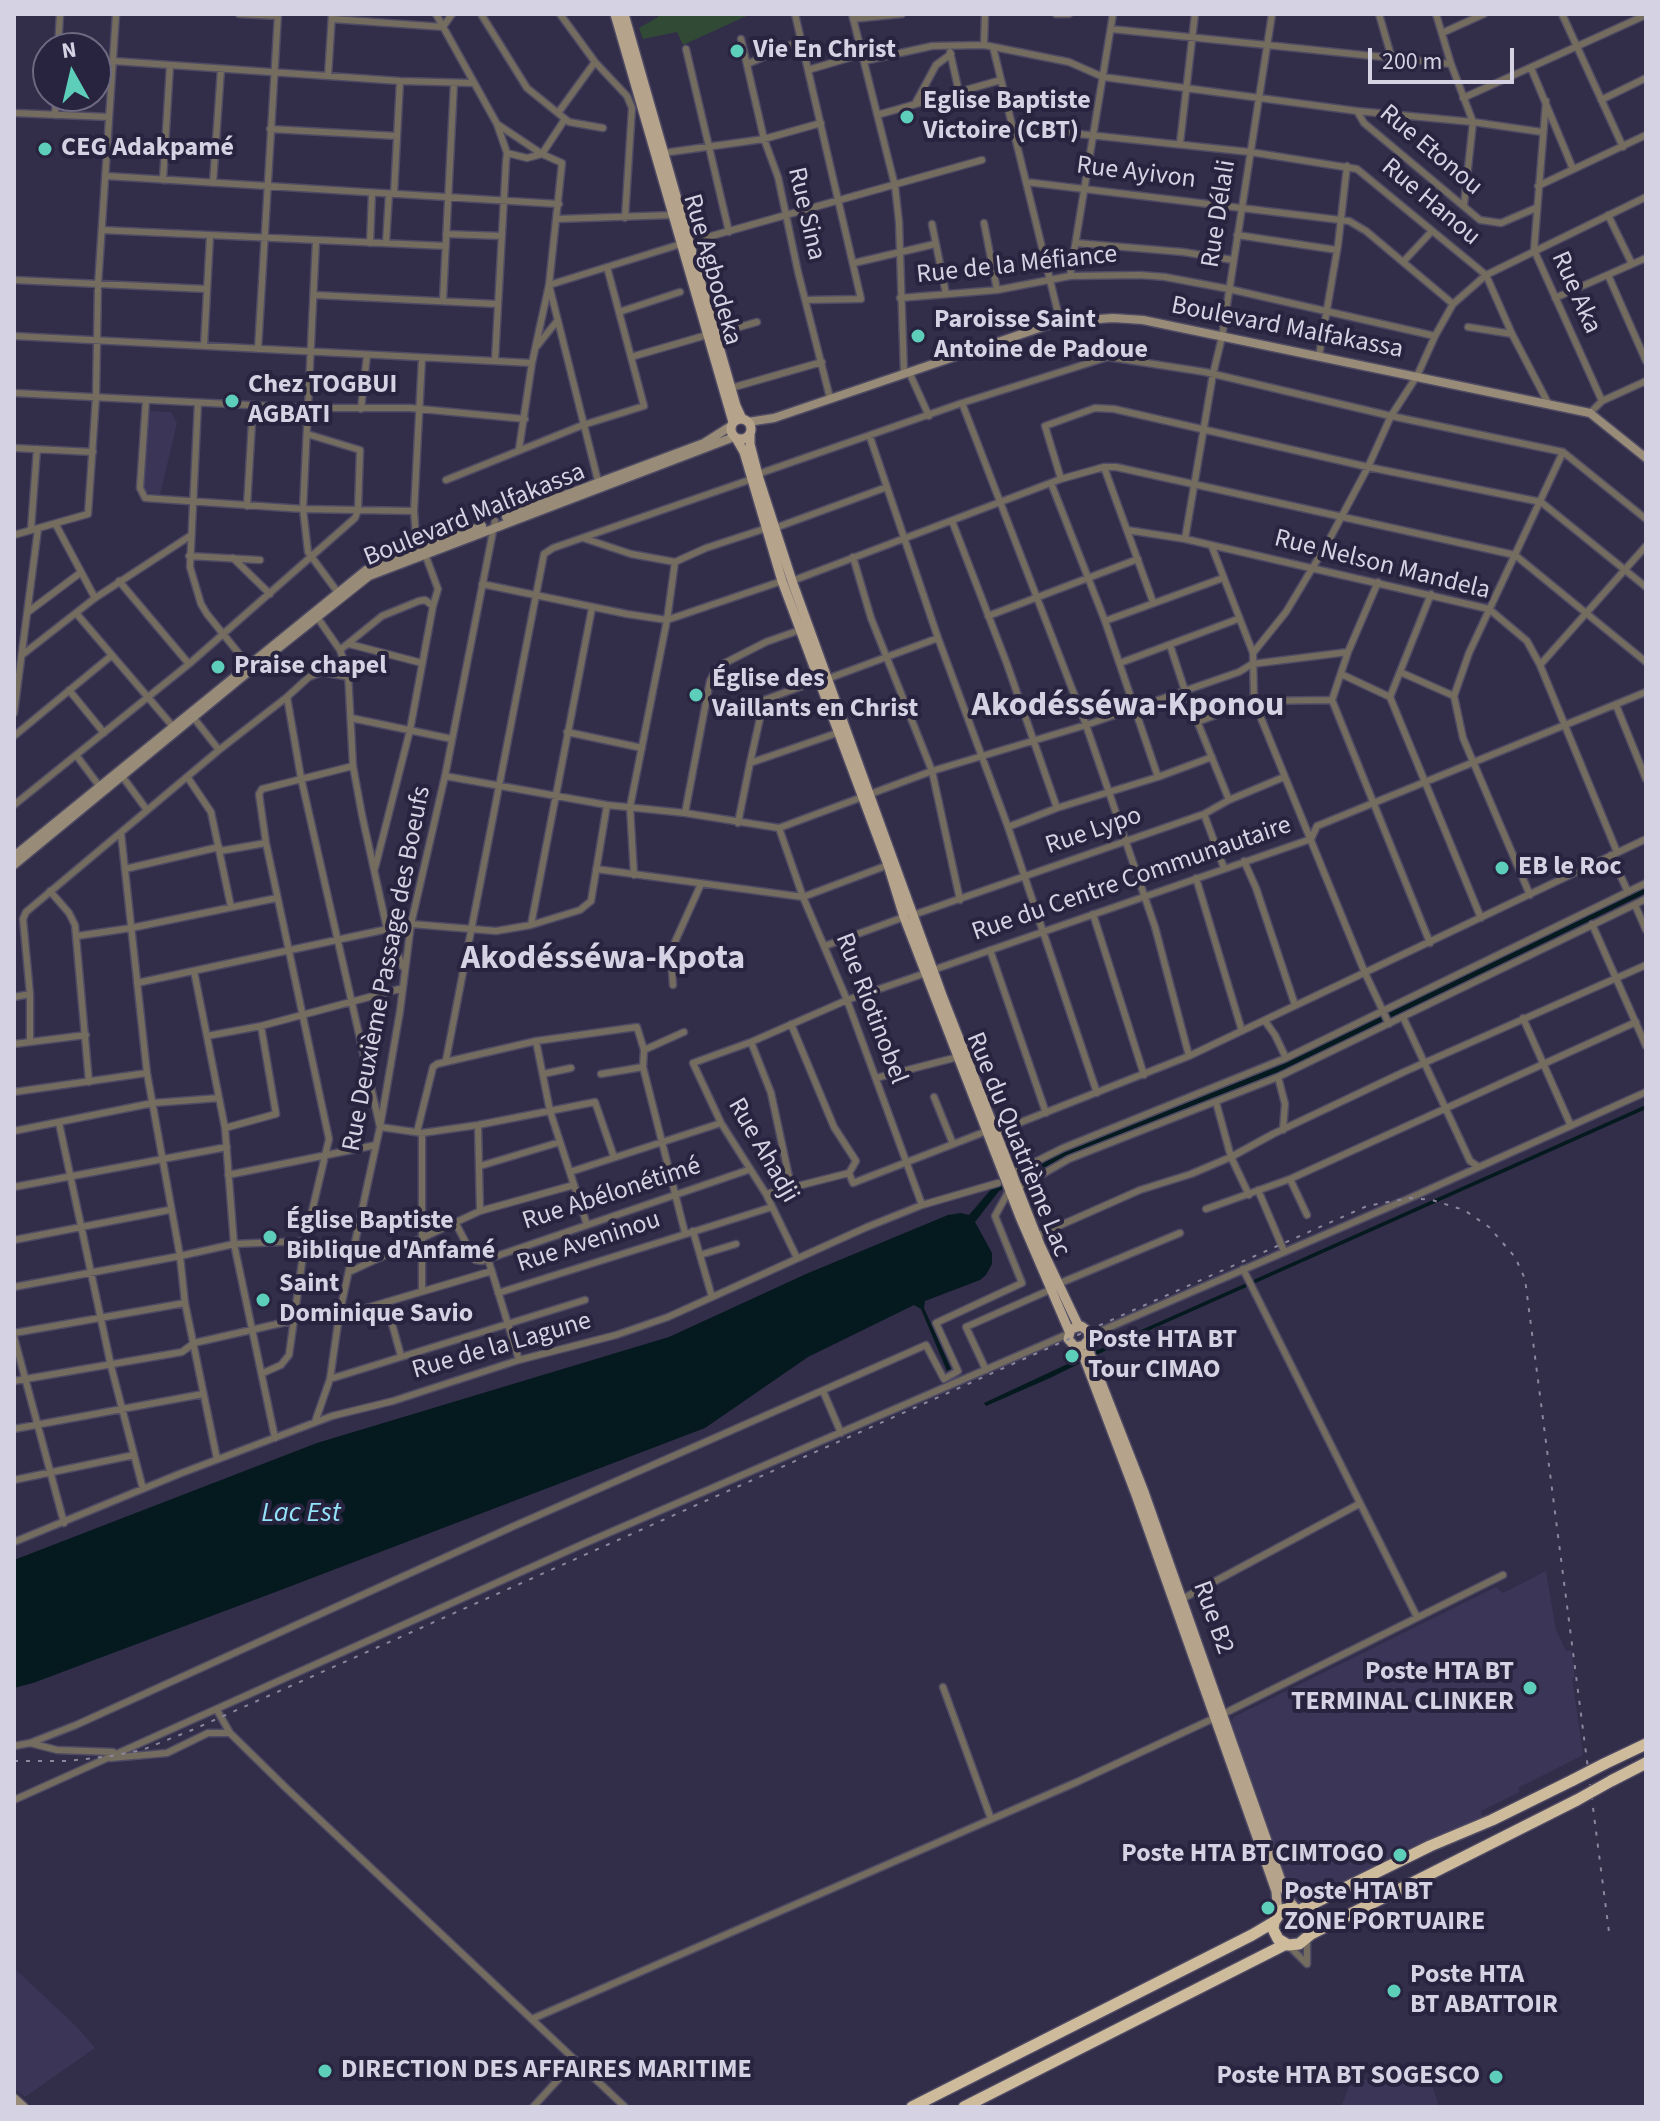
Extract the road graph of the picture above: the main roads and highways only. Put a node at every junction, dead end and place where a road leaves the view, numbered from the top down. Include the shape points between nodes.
1 (615, 14) edge
2 (624, 14) edge
3 (652, 129) junction
4 (686, 243) junction
5 (711, 334) junction
6 (741, 429) junction
7 (706, 446) junction
8 (1644, 453) edge
9 (494, 524) junction
10 (787, 581) junction
11 (339, 595) junction
12 (250, 667) junction
13 (823, 679) junction
14 (175, 728) junction
15 (866, 797) junction
16 (14, 856) edge
17 (14, 865) edge
18 (908, 916) junction
19 (940, 1000) junction
20 (991, 1132) junction
21 (1013, 1188) junction
22 (1055, 1287) junction
23 (1072, 1330) junction
24 (1089, 1338) junction
25 (1076, 1347) junction
26 (1219, 1716) junction
27 (1646, 1744) edge
28 (1646, 1763) edge
29 (1298, 1909) junction
30 (1276, 1918) junction
31 (1309, 1936) junction
32 (1287, 1944) junction
33 (14, 2098) edge
34 (24, 2107) edge
35 (912, 2107) edge
36 (964, 2107) edge

1 - 3 main road
2 - 3 main road
3 - 4 main road, Rue Agbodeka
3 - 4 main road, Rue Agbodeka via 673,215
4 - 5 main road, Rue Agbodeka
5 - 6 main road, Rue Agbodeka
5 - 6 main road, Rue Agbodeka
6 - 7 main road, Boulevard Malfakassa
6 - 8 main road, Boulevard Malfakassa via 1060,321 1113,318 1590,413
6 - 10 main road
7 - 9 main road, Boulevard Malfakassa
7 - 9 main road via 598,481
9 - 11 main road, Boulevard Malfakassa via 421,552
10 - 13 main road
10 - 13 main road via 800,630
11 - 12 main road, Boulevard Malfakassa
11 - 12 main road, Boulevard Malfakassa
12 - 14 main road, Boulevard Malfakassa
12 - 14 main road, Boulevard Malfakassa
13 - 15 main road
13 - 15 main road via 837,733
14 - 16 main road, Boulevard Malfakassa
14 - 17 main road, Boulevard Malfakassa
15 - 18 main road
15 - 18 main road
18 - 19 main road, Rue du Quatrième Lac
19 - 20 main road, Rue du Quatrième Lac
19 - 20 main road, Rue du Quatrième Lac
20 - 21 main road, Rue du Quatrième Lac
20 - 21 main road, Rue du Quatrième Lac
21 - 22 main road, Rue du Quatrième Lac
21 - 22 main road, Rue du Quatrième Lac
22 - 23 main road, Rue du Quatrième Lac
23 - 24 main road via 1086,1328
23 - 25 main road via 1069,1342
24 - 25 main road
24 - 26 main road, Rue B2 via 1090,1354 1182,1599
25 - 26 main road, Rue B2
26 - 29 main road, Rue B2 via 1284,1888
26 - 30 main road, Rue B2 via 1276,1891
27 - 29 highway, bridge
28 - 31 highway, bridge
29 - 30 highway via 1287,1908
29 - 31 highway via 1310,1921
30 - 32 highway via 1275,1935
30 - 35 highway via 1175,1975
31 - 32 highway via 1299,1944
32 - 36 highway
33 - 34 main road

